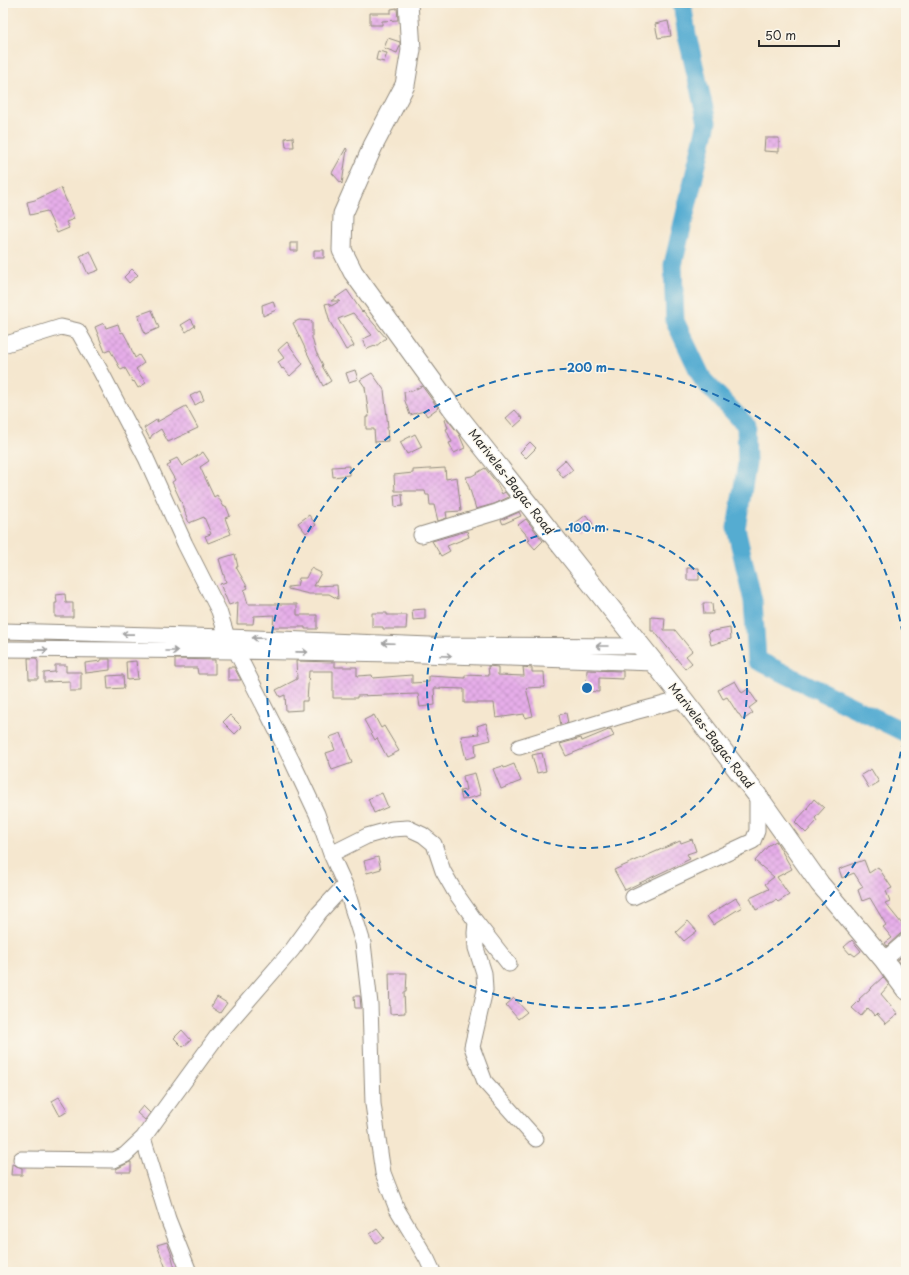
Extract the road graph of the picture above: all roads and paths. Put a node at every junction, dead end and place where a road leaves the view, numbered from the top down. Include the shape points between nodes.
1 (408, 3) edge
2 (3, 345) edge
3 (525, 500) junction
4 (421, 535) dead end
5 (3, 631) edge
6 (227, 637) junction
7 (641, 646) junction
8 (3, 649) edge
9 (236, 651) junction
10 (654, 663) junction
11 (683, 699) junction
12 (519, 747) dead end
13 (756, 795) junction
14 (331, 854) junction
15 (345, 885) junction
16 (633, 897) dead end
17 (476, 922) junction
18 (906, 941) edge
19 (884, 960) junction
20 (509, 964) dead end
21 (906, 990) edge
22 (143, 1138) junction
23 (536, 1139) dead end
24 (21, 1159) dead end
25 (189, 1272) edge
26 (433, 1272) edge

1 - 3 main road, Mariveles-Bagac Road via 411,50 405,85 373,146 343,214 342,250 353,272 452,408
2 - 6 street via 61,327 78,331 146,458 184,544 219,611
3 - 4 street via 496,512
3 - 7 main road, Mariveles-Bagac Road
6 -> 5 street
7 -> 6 street via 430,645
6 - 9 street
7 - 10 main road, Mariveles-Bagac Road
8 -> 9 street
9 -> 10 street
9 - 14 street via 314,807
10 - 11 main road, Mariveles-Bagac Road
11 - 12 street
11 - 13 main road, Mariveles-Bagac Road
13 - 16 street via 756,831 753,841
13 - 19 main road, Mariveles-Bagac Road via 820,884
14 - 15 street
14 - 17 street via 367,836 392,829 414,830 434,844 443,871
15 - 22 street via 218,1036
15 - 26 street via 363,943 370,1004 373,1104 383,1173 398,1209
17 - 20 street
17 - 23 street via 476,948 484,973 485,990 472,1047 485,1082
18 - 19 street
19 - 21 main road, Mariveles-Bagac Road
22 - 24 street via 125,1155 114,1160
22 - 25 street via 168,1219

